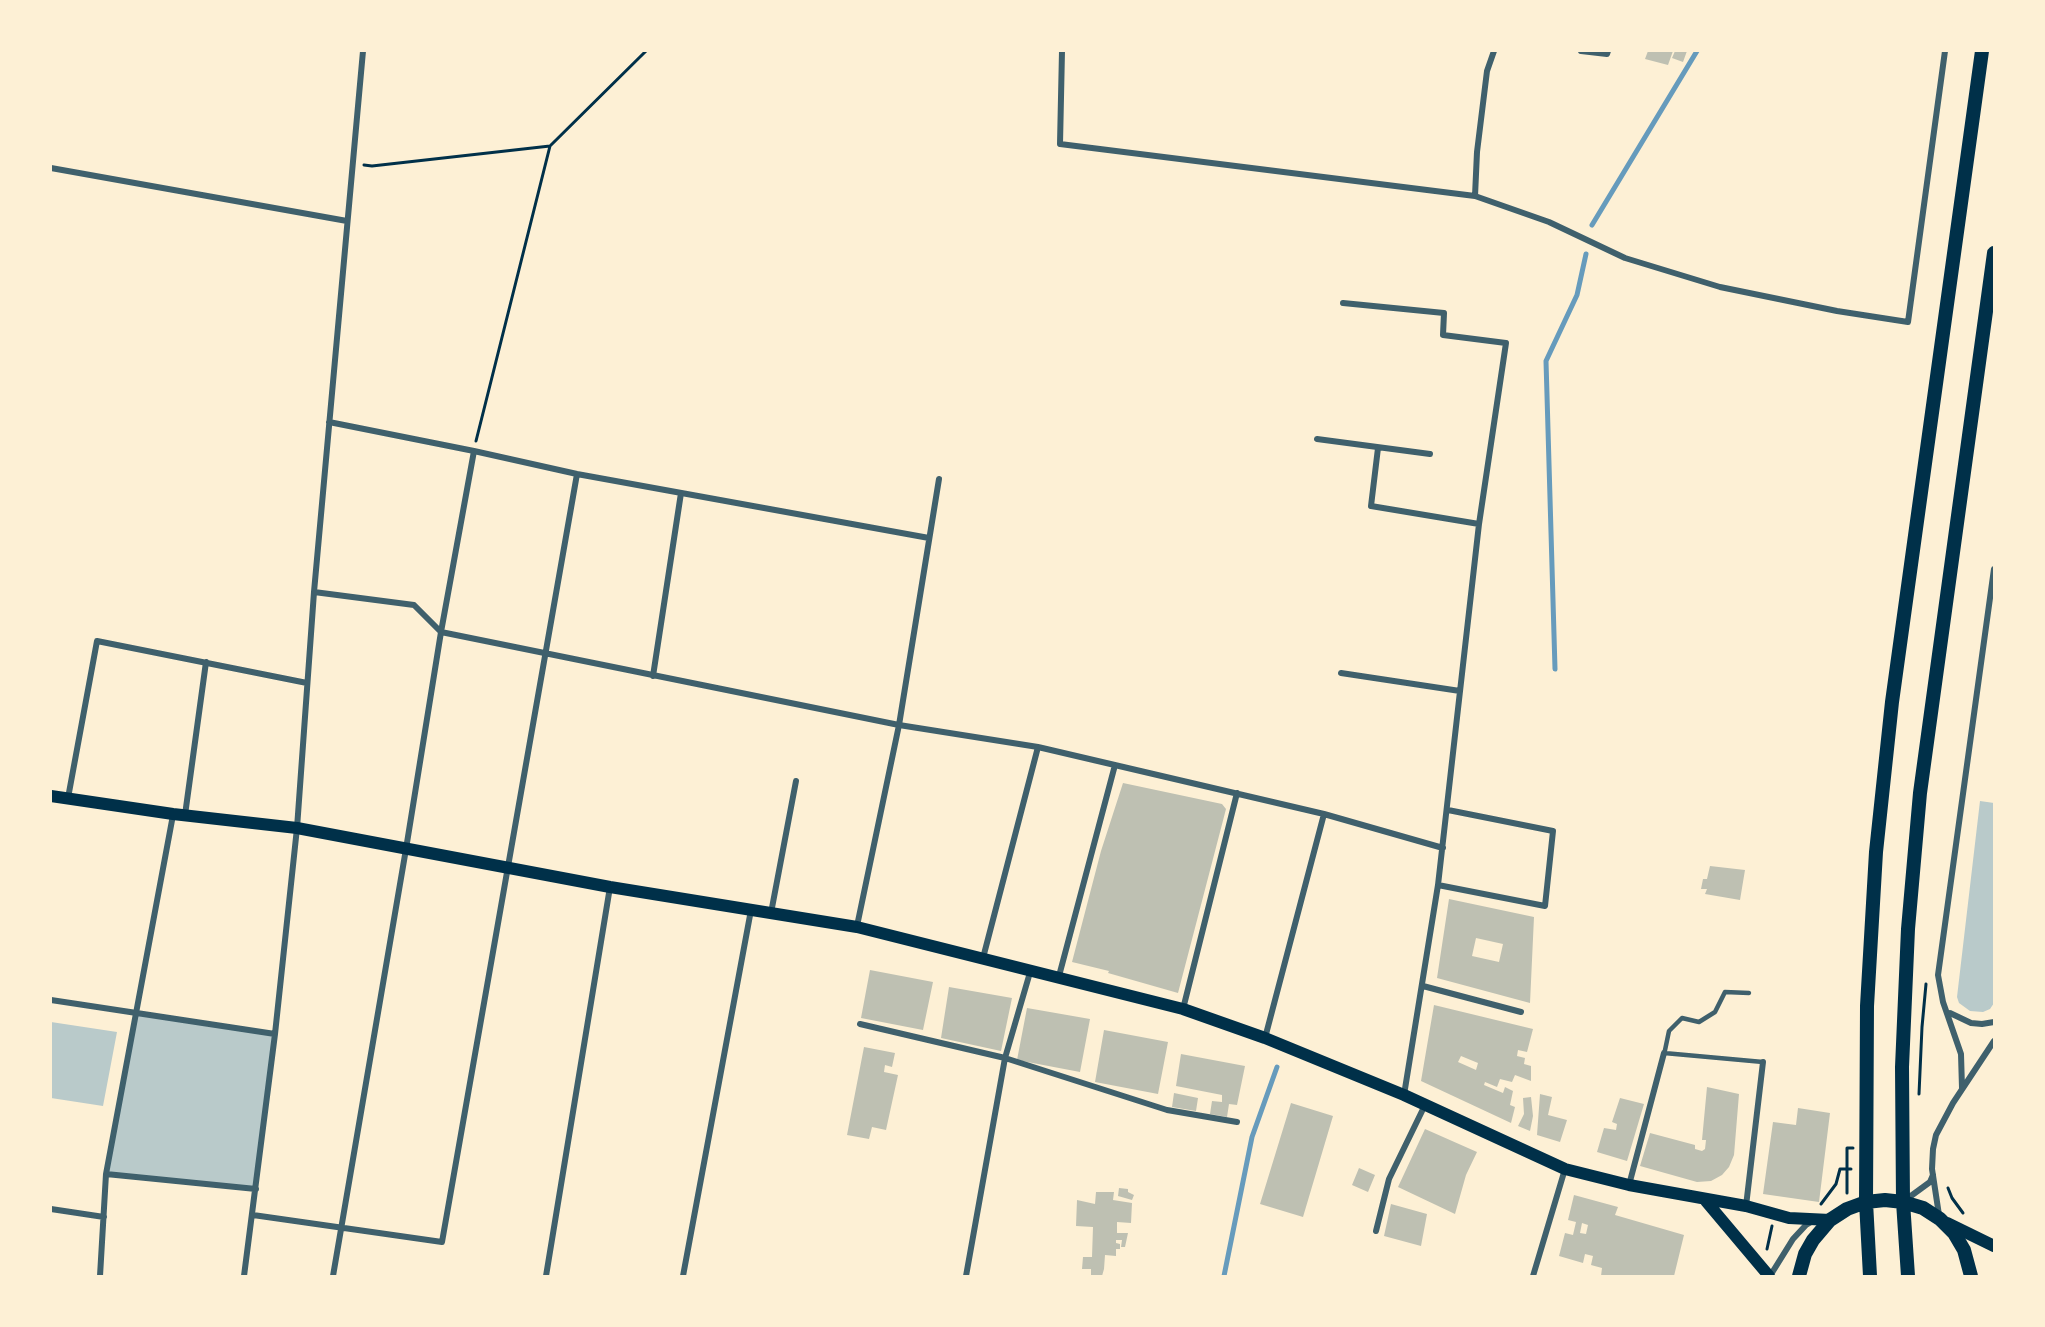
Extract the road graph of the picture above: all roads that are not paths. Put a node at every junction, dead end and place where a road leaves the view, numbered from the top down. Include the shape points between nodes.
1 (363, 51) edge
2 (1062, 51) edge
3 (1494, 51) edge
4 (1581, 51) edge
5 (1608, 51) edge
6 (1945, 51) edge
7 (1982, 51) edge
8 (51, 168) edge
9 (1475, 196) junction
10 (347, 221) junction
11 (1994, 253) edge
12 (1343, 303) dead end
13 (329, 422) junction
14 (1317, 439) dead end
15 (1378, 448) junction
16 (474, 451) junction
17 (1430, 454) dead end
18 (577, 474) junction
19 (939, 478) dead end
20 (681, 493) junction
21 (1479, 524) junction
22 (929, 538) junction
23 (1994, 569) edge
24 (314, 592) junction
25 (441, 632) junction
26 (546, 654) junction
27 (206, 662) junction
28 (1341, 673) dead end
29 (654, 676) junction
30 (307, 682) junction
31 (1460, 691) junction
32 (899, 726) junction
33 (1038, 747) junction
34 (1115, 765) junction
35 (796, 781) dead end
36 (1237, 793) junction
37 (51, 796) edge
38 (68, 798) junction
39 (1448, 810) junction
40 (1324, 814) junction
41 (179, 815) junction
42 (297, 828) junction
43 (1443, 848) junction
44 (406, 849) junction
45 (508, 867) junction
46 (1438, 885) junction
47 (610, 886) junction
48 (751, 910) junction
49 (771, 913) junction
50 (856, 927) junction
51 (983, 958) junction
52 (1031, 969) junction
53 (1059, 976) junction
54 (1423, 986) junction
55 (1749, 993) dead end
56 (51, 1000) edge
57 (1183, 1009) junction
58 (1521, 1012) dead end
59 (1948, 1012) junction
60 (135, 1014) junction
61 (1994, 1022) edge
62 (860, 1024) dead end
63 (275, 1034) junction
64 (1265, 1038) junction
65 (1994, 1041) edge
66 (1664, 1056) junction
67 (1005, 1058) junction
68 (1763, 1062) joint
69 (1962, 1088) junction
70 (1404, 1095) junction
71 (1425, 1105) junction
72 (1237, 1122) dead end
73 (1565, 1169) junction
74 (1933, 1172) junction
75 (106, 1174) junction
76 (1629, 1185) junction
77 (256, 1190) junction
78 (1705, 1200) junction
79 (1866, 1202) junction
80 (1903, 1202) junction
81 (1746, 1206) junction
82 (51, 1209) edge
83 (253, 1215) junction
84 (104, 1217) junction
85 (1940, 1219) junction
86 (1830, 1220) junction
87 (1814, 1221) junction
88 (342, 1229) junction
89 (1376, 1231) dead end
90 (1994, 1246) edge
91 (100, 1276) edge
92 (243, 1276) edge
93 (333, 1276) edge
94 (546, 1276) edge
95 (683, 1276) edge
96 (966, 1276) edge
97 (1533, 1276) edge
98 (1770, 1276) edge
99 (1800, 1276) edge
100 (1870, 1276) edge
101 (1908, 1276) edge
102 (1971, 1276) edge

1 - 10 street
2 - 9 street via 1060,144
3 - 9 street via 1487,71
4 - 5 street
6 - 9 street via 1908,322 1720,287 1625,258 1549,222
7 - 79 main road via 1892,702 1876,852 1867,1006
8 - 10 street
10 - 13 street
11 - 80 main road via 1920,793 1908,929 1902,1068
12 - 21 street via 1444,313 1443,335 1506,343
13 - 16 street
13 - 24 street
14 - 15 street
15 - 17 street
15 - 21 street via 1371,506
16 - 18 street
16 - 25 street
18 - 20 street
18 - 26 street
19 - 22 street
20 - 22 street
20 - 29 street
21 - 31 street
22 - 32 street
23 - 59 street via 1938,975
24 - 25 street via 414,604
24 - 30 street
25 - 26 street
25 - 44 street
26 - 29 street
26 - 45 street
27 - 30 street
27 - 38 street via 97,641
27 - 41 street
28 - 31 street
29 - 32 street
30 - 42 street
31 - 39 street
32 - 33 street
32 - 50 street
33 - 34 street
33 - 51 street
34 - 36 street
34 - 53 street
35 - 49 street
36 - 40 street
36 - 57 street
37 - 38 main road
38 - 41 main road
39 - 43 street
39 - 46 street via 1553,831 1545,906
40 - 43 street
40 - 64 street
41 - 42 main road
41 - 60 street
42 - 44 main road
42 - 63 street
43 - 46 street
44 - 45 main road
44 - 88 street
45 - 47 main road
45 - 88 street via 442,1242
46 - 54 street
47 - 48 main road
47 - 94 street
48 - 49 main road
48 - 95 street
49 - 50 main road
50 - 51 main road
51 - 52 main road
52 - 53 main road
52 - 67 street
53 - 57 main road
54 - 58 street
54 - 70 street
55 - 66 lane via 1725,992 1715,1012 1700,1022 1682,1018 1669,1031
56 - 60 street
57 - 64 main road
59 - 61 street via 1971,1023
59 - 69 street via 1961,1054
60 - 63 street
60 - 75 street
62 - 67 street
63 - 77 street
64 - 70 main road
65 - 69 street
66 - 68 lane
66 - 76 street
67 - 72 street via 1167,1110
67 - 96 street
68 - 81 street
69 - 74 street via 1936,1135
70 - 71 main road
71 - 73 main road
71 - 89 street via 1389,1179
73 - 76 main road
73 - 97 street
74 - 80 street via 1930,1182
74 - 85 street
75 - 77 street
75 - 84 street
76 - 78 main road
77 - 83 street
78 - 81 main road
78 - 98 main road
79 - 80 main road
79 - 86 main road
79 - 100 main road
80 - 85 main road
80 - 101 main road
81 - 87 main road
82 - 84 street
83 - 88 street
83 - 92 street
84 - 91 street
85 - 90 main road
85 - 102 main road via 1965,1250
86 - 87 main road
86 - 99 main road via 1805,1254
87 - 98 street via 1793,1239
88 - 93 street

